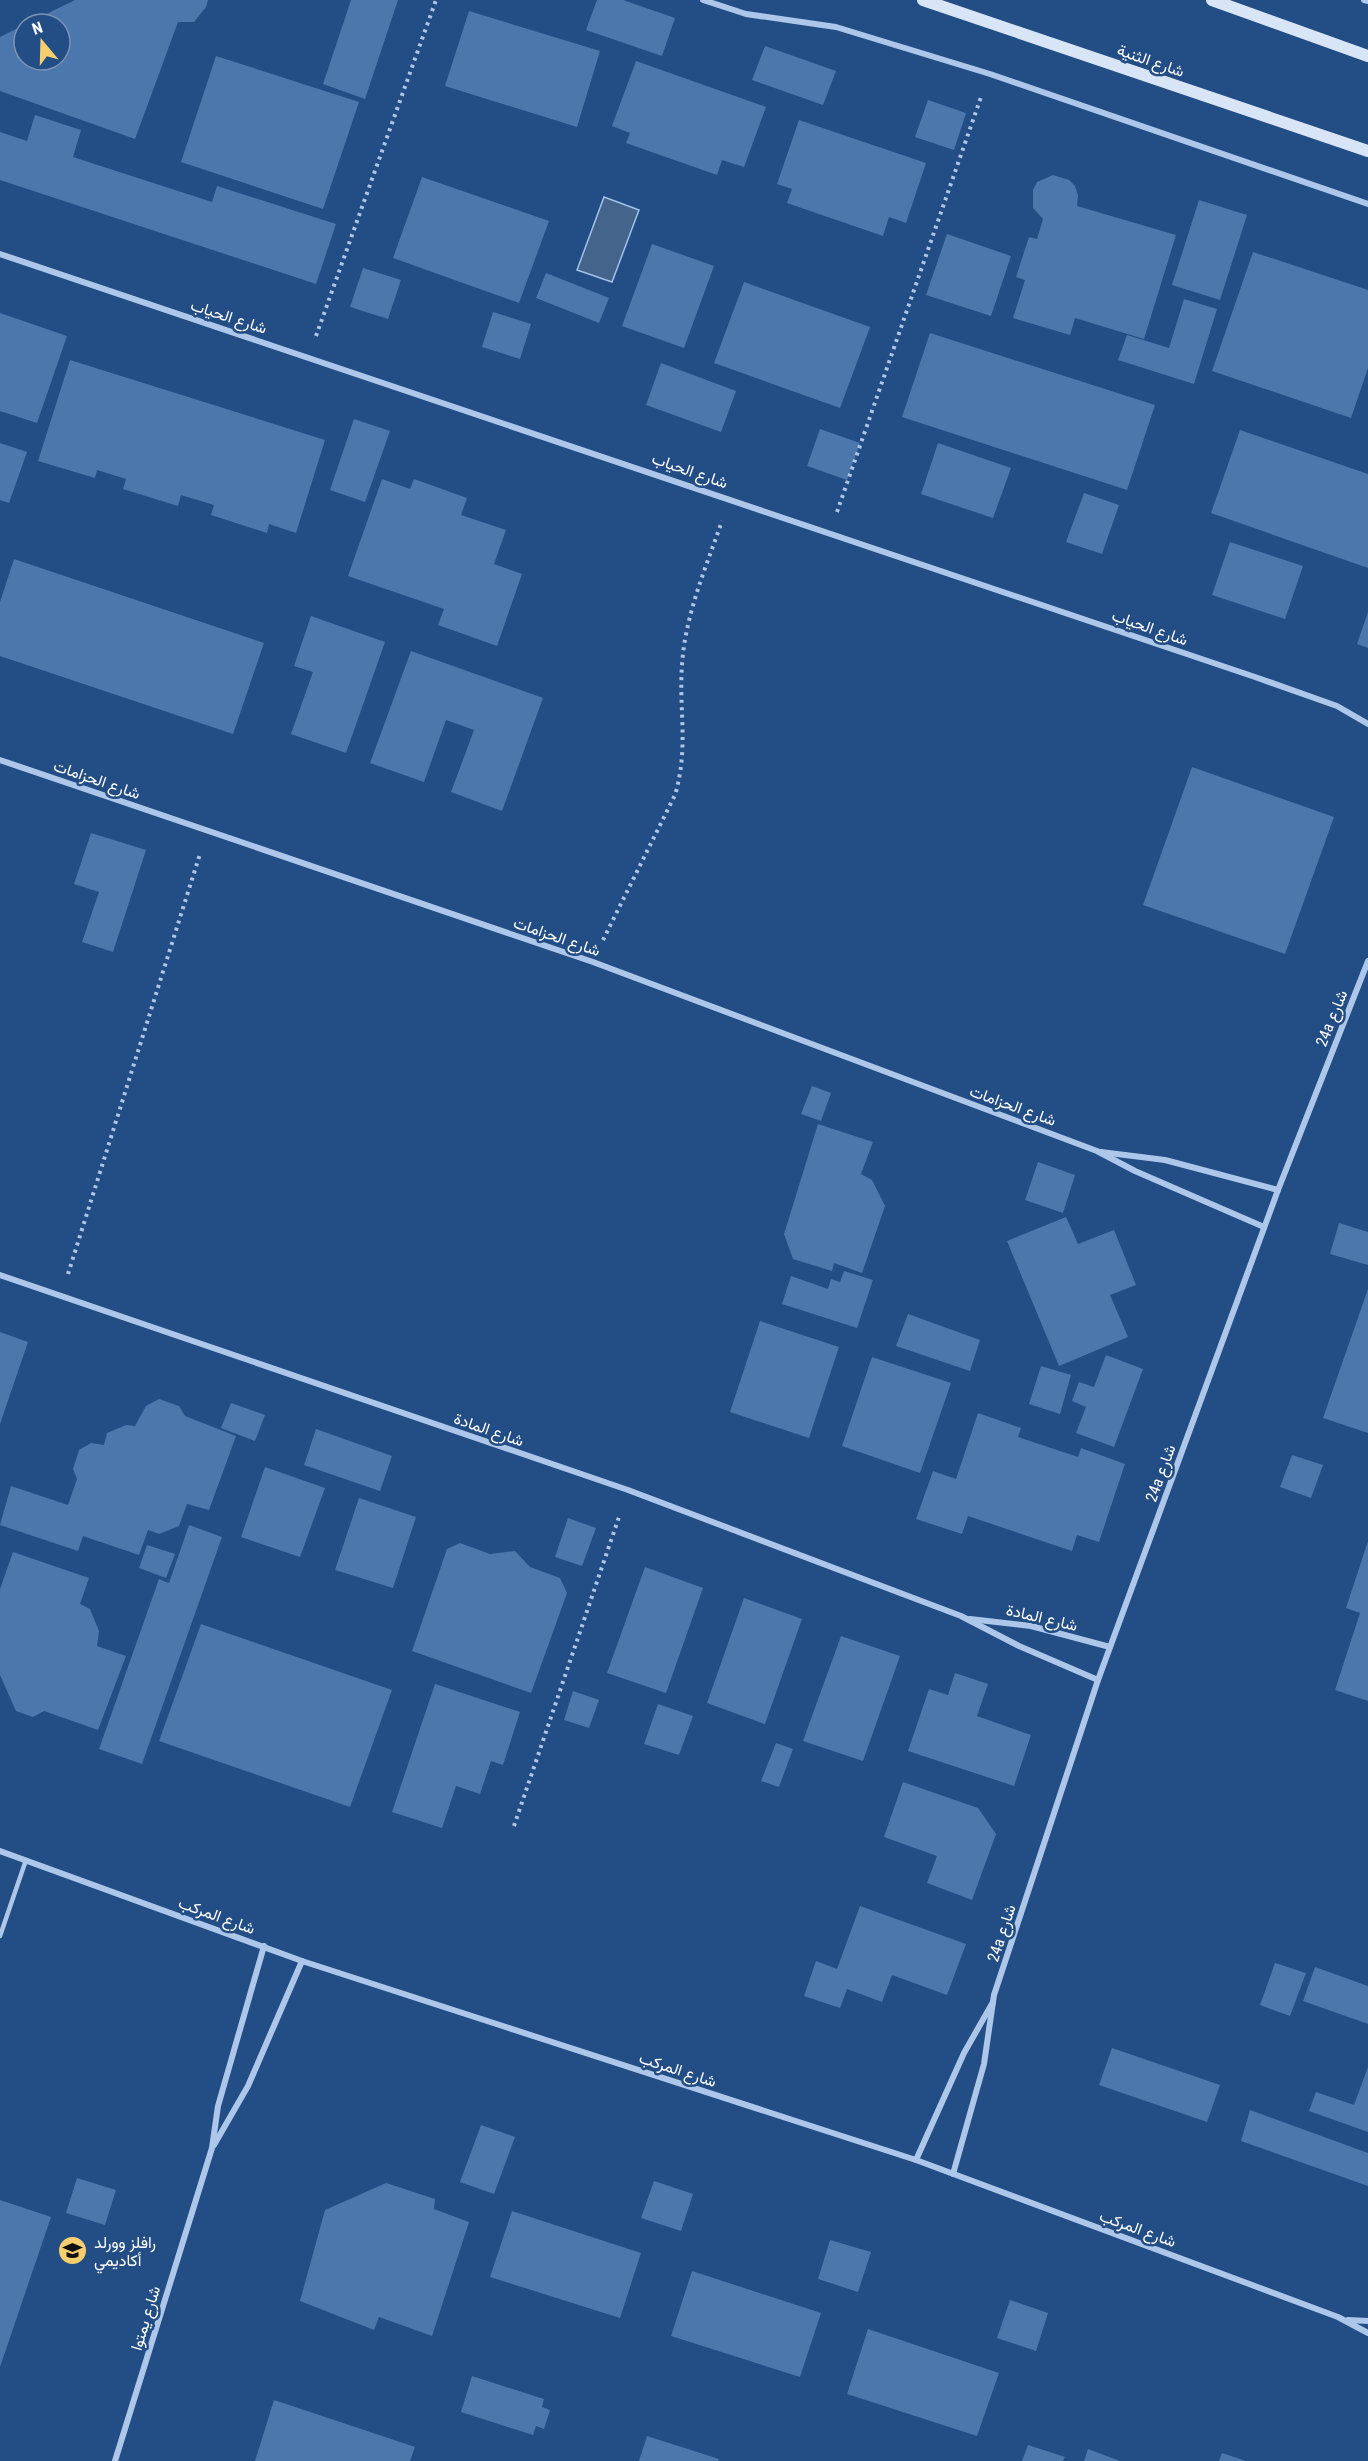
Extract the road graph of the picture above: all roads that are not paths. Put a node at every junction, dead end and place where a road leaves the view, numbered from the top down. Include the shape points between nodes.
1 (704, 0) edge
2 (923, 0) edge
3 (1212, 0) edge
4 (1368, 56) edge
5 (1368, 151) edge
6 (1368, 204) edge
7 (0, 254) edge
8 (1367, 723) edge
9 (0, 760) edge
10 (1368, 961) edge
11 (1101, 1152) junction
12 (1278, 1190) junction
13 (1264, 1227) junction
14 (0, 1275) edge
15 (966, 1618) junction
16 (1110, 1647) junction
17 (1098, 1680) junction
18 (0, 1851) edge
19 (26, 1860) junction
20 (0, 1936) edge
21 (264, 1946) junction
22 (302, 1960) junction
23 (993, 2001) junction
24 (212, 2148) junction
25 (916, 2160) junction
26 (953, 2174) junction
27 (1345, 2320) junction
28 (1368, 2321) edge
29 (1368, 2333) edge
30 (115, 2461) edge

1 - 6 street via 746,14 836,27 990,74
2 - 5 main road, شارع الثنية
3 - 4 main road
7 - 8 street, شارع الحياب via 830,532 1337,706
9 - 11 street, شارع الحزامات via 593,962
10 - 12 street, 24a شارع
11 - 12 street, شارع الحزامات via 1165,1160
11 - 13 street, شارع الحزامات via 1135,1171
12 - 13 street, 24a شارع
13 - 16 street, 24a شارع
14 - 15 street, شارع المادة via 628,1490
15 - 16 street, شارع المادة via 1030,1626
15 - 17 street, شارع المادة
16 - 17 street, 24a شارع
17 - 23 street, 24a شارع
18 - 19 street, شارع المركب
19 - 20 lane
19 - 21 street, شارع المركب
21 - 22 street, شارع المركب
21 - 24 street, شارع يمتوا via 218,2106
22 - 24 street, شارع يمتوا via 248,2086
22 - 25 street, شارع المركب
23 - 25 street, 24a شارع via 964,2053
23 - 26 street, 24a شارع via 984,2064
24 - 30 street, شارع يمتوا
25 - 26 street, شارع المركب
26 - 27 street, شارع المركب
27 - 28 street, شارع المركب
27 - 29 street, شارع المركب

